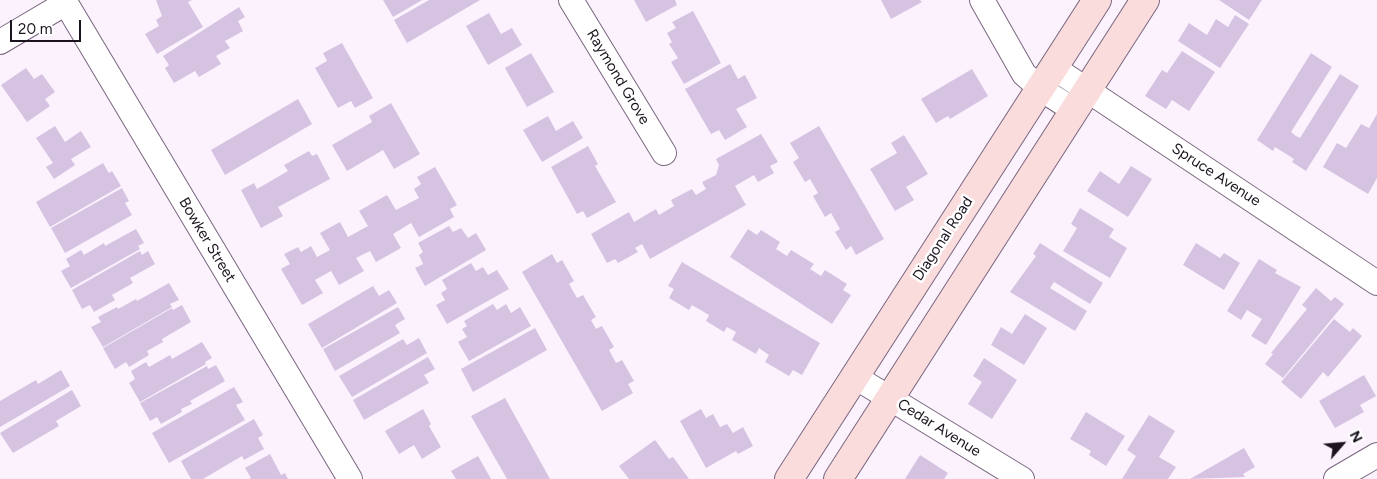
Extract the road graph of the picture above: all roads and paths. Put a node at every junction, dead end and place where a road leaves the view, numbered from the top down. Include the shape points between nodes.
1 (571, 0) edge
2 (982, 0) edge
3 (1097, 0) edge
4 (1145, 0) edge
5 (70, 3) edge
6 (0, 42) edge
7 (1048, 78) junction
8 (1082, 101) junction
9 (664, 154) dead end
10 (1377, 283) edge
11 (855, 377) junction
12 (889, 397) junction
13 (1377, 455) edge
14 (350, 479) edge
15 (789, 479) edge
16 (838, 479) edge
17 (1022, 479) edge
18 (1336, 479) edge

1 - 9 street, Raymond Grove
2 - 7 street, Spruce Avenue via 1024,74
3 - 7 main road, Diagonal Road
4 - 8 main road
5 - 6 street
5 - 14 street, Bowker Street
7 - 8 street, Spruce Avenue
7 - 11 main road, Diagonal Road
8 - 10 street, Spruce Avenue
8 - 12 main road
11 - 12 street, Cedar Avenue
11 - 15 main road, Diagonal Road
12 - 16 main road
12 - 17 street, Cedar Avenue
13 - 18 street

